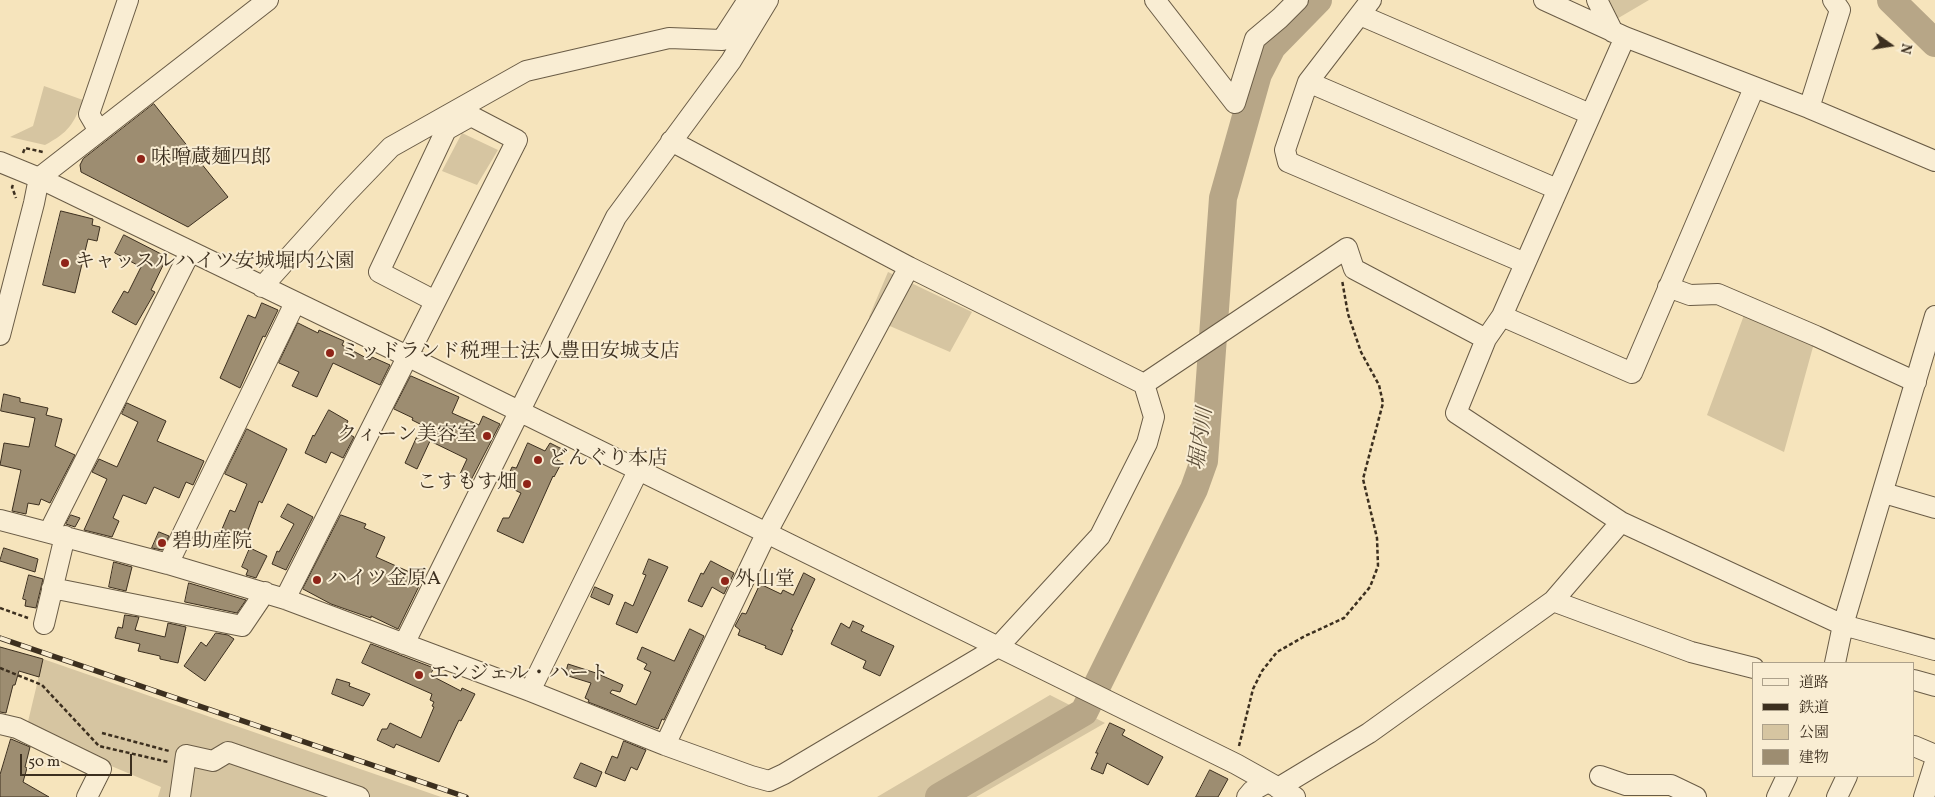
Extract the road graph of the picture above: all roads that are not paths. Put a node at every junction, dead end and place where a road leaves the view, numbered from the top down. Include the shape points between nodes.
1 (128, 0) edge
2 (268, 0) edge
3 (748, 0) edge
4 (768, 0) edge
5 (1155, 0) edge
6 (1298, 0) edge
7 (1544, 0) edge
8 (1597, 0) edge
9 (1833, 0) edge
10 (1365, 7) edge
11 (1619, 34) junction
12 (1308, 82) junction
13 (1754, 88) junction
14 (1809, 108) junction
15 (1590, 114) junction
16 (99, 131) junction
17 (671, 141) junction
18 (1935, 161) edge
19 (0, 162) edge
20 (39, 178) junction
21 (1557, 189) junction
22 (190, 252) junction
23 (1525, 263) junction
24 (909, 267) junction
25 (262, 287) junction
26 (1668, 287) junction
27 (435, 301) junction
28 (295, 303) junction
29 (1502, 316) junction
30 (1935, 316) edge
31 (0, 335) edge
32 (1486, 339) junction
33 (407, 356) junction
34 (1916, 382) junction
35 (1144, 384) junction
36 (518, 412) junction
37 (638, 471) junction
38 (1884, 493) junction
39 (1935, 508) edge
40 (0, 520) edge
41 (1622, 522) junction
42 (57, 534) junction
43 (766, 534) junction
44 (168, 564) junction
45 (52, 588) junction
46 (265, 592) junction
47 (285, 599) junction
48 (1553, 601) junction
49 (44, 624) dead end
50 (1843, 625) junction
51 (404, 644) junction
52 (998, 647) junction
53 (1935, 650) edge
54 (1842, 662) edge
55 (1752, 667) edge
56 (1915, 680) edge
57 (1935, 686) edge
58 (530, 691) junction
59 (0, 724) edge
60 (665, 745) junction
61 (1915, 746) edge
62 (1935, 755) edge
63 (1935, 762) edge
64 (1600, 776) dead end
65 (1787, 777) edge
66 (1847, 777) edge
67 (1280, 789) edge
68 (87, 797) edge
69 (180, 797) edge
70 (359, 797) edge
71 (1247, 797) edge
72 (1696, 797) edge
73 (1777, 797) edge
74 (1837, 797) edge
75 (1924, 797) edge

1 - 16 street via 89,114
2 - 16 street
3 - 25 street via 722,40 669,38 526,71 391,148
4 - 17 street via 731,61
5 - 6 street via 1235,103 1255,39
7 - 11 street
8 - 11 street
9 - 14 street via 1840,10
10 - 12 street
10 - 15 street
11 - 13 street
11 - 15 street
12 - 21 street
12 - 23 street via 1285,150 1288,162
13 - 14 street
13 - 26 street
14 - 18 street
15 - 21 street
16 - 20 street
17 - 24 street
17 - 36 street via 616,217
19 - 20 street
20 - 22 street
20 - 31 street
21 - 23 street
22 - 25 street
22 - 42 street
23 - 29 street
24 - 35 street
24 - 43 street
25 - 28 street
26 - 29 street via 1632,373
26 - 34 street via 1690,295 1718,294
27 - 27 street via 517,140 471,116 446,130 379,272
27 - 33 street
28 - 33 street
28 - 44 street
29 - 32 street
30 - 34 street
32 - 35 street via 1354,269 1347,248
32 - 41 street via 1456,413
33 - 36 street
33 - 47 street
34 - 38 street
35 - 52 street via 1154,418 1152,426 1147,443 1100,536
36 - 37 street
36 - 51 street
37 - 43 street
37 - 58 street
38 - 39 street
38 - 50 street
40 - 42 street
41 - 48 street
41 - 50 street
42 - 44 street
42 - 45 street
43 - 52 street
43 - 60 street
44 - 46 street
45 - 46 street via 242,626
45 - 49 street
46 - 47 street
47 - 51 street
48 - 55 street via 1691,652
48 - 67 street via 1369,733
50 - 53 street
50 - 54 street
51 - 58 street
52 - 60 street via 769,781
52 - 67 street via 1236,764
56 - 57 street
58 - 60 street
59 - 68 street via 17,728 101,769
61 - 62 street
63 - 75 street
64 - 72 street via 1626,785 1671,785
65 - 73 street
66 - 74 street
67 - 71 street via 1252,791
69 - 70 street via 179,759 186,755 213,761 228,752

